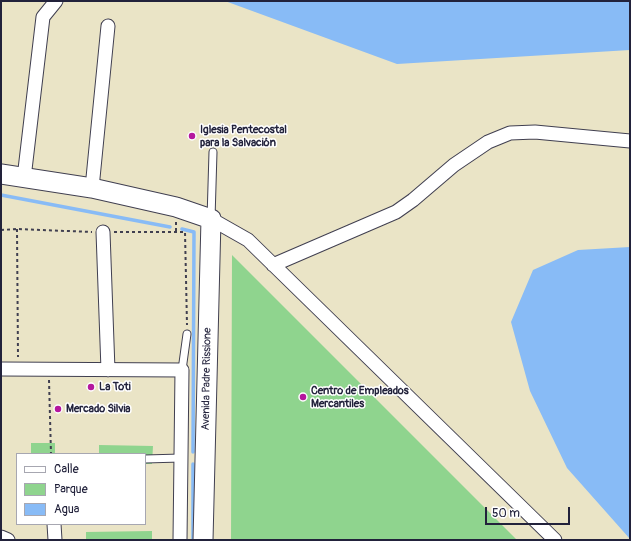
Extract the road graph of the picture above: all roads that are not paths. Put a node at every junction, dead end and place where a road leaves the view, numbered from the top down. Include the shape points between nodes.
1 (56, 1) edge
2 (108, 26) dead end
3 (630, 141) edge
4 (213, 152) dead end
5 (1, 174) edge
6 (24, 178) junction
7 (92, 188) junction
8 (211, 219) junction
9 (104, 232) road end
10 (273, 265) junction
11 (187, 334) road end
12 (1, 369) edge
13 (108, 370) junction
14 (182, 370) junction
15 (181, 458) junction
16 (146, 459) edge
17 (54, 525) edge
18 (1, 537) edge
19 (8, 540) edge
20 (55, 540) edge
21 (180, 540) edge
22 (203, 540) edge
23 (555, 540) edge

1 - 6 street via 43,17
2 - 7 street
3 - 10 street via 535,132 510,133 488,142 454,165 396,212
4 - 8 lane
5 - 6 street
6 - 7 street
7 - 8 street via 176,207
8 - 10 street via 248,240
8 - 22 street, Avenida Padre Rissione
9 - 13 street
10 - 23 street
11 - 14 lane
12 - 13 street
13 - 14 street
14 - 15 street
15 - 16 lane
15 - 21 street
17 - 20 street
18 - 19 street

